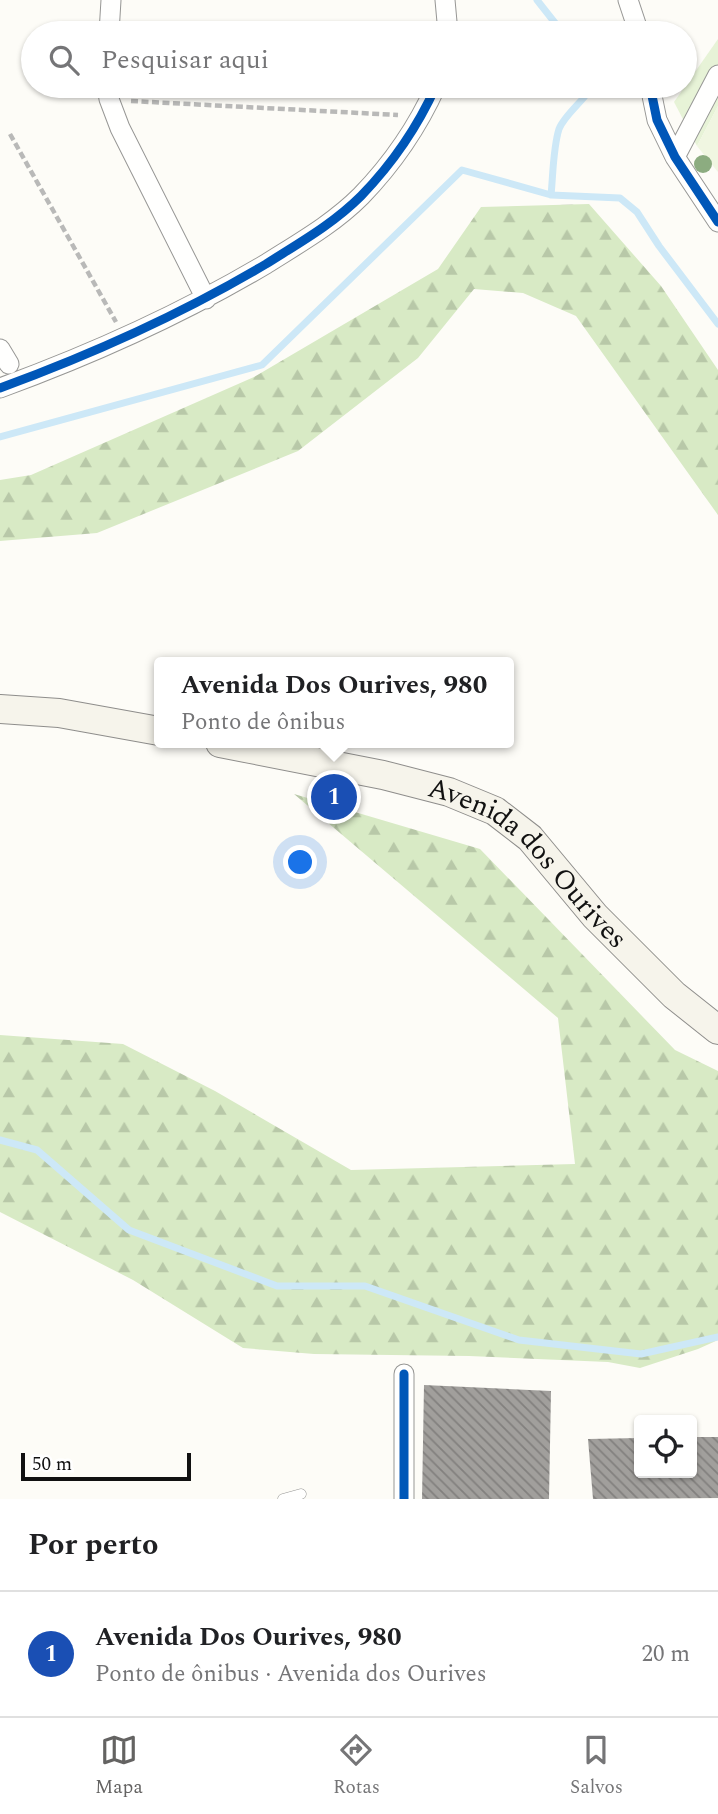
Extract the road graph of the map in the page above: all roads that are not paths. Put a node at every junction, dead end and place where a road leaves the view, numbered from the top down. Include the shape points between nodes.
1 (111, 0) edge
2 (445, 0) edge
3 (628, 0) edge
4 (110, 21) edge
5 (447, 21) edge
6 (635, 21) edge
7 (718, 75) edge
8 (110, 98) edge
9 (431, 98) edge
10 (652, 98) edge
11 (675, 157) junction
12 (718, 222) edge
13 (206, 299) junction
14 (0, 388) edge
15 (0, 709) edge
16 (154, 730) edge
17 (245, 748) edge
18 (718, 1030) edge
19 (404, 1374) dead end
20 (301, 1494) dead end
21 (283, 1499) edge
22 (404, 1499) edge

1 - 4 street
2 - 5 street
3 - 6 street
7 - 11 street
8 - 13 street via 120,128
9 - 13 street via 422,117 361,196 319,232
10 - 11 street via 657,120
11 - 12 street
13 - 14 street via 68,363
15 - 16 main road via 59,713
17 - 18 main road, Avenida dos Ourives via 383,775 449,792 495,811 530,838 595,916 674,995
19 - 22 street
20 - 21 lane

